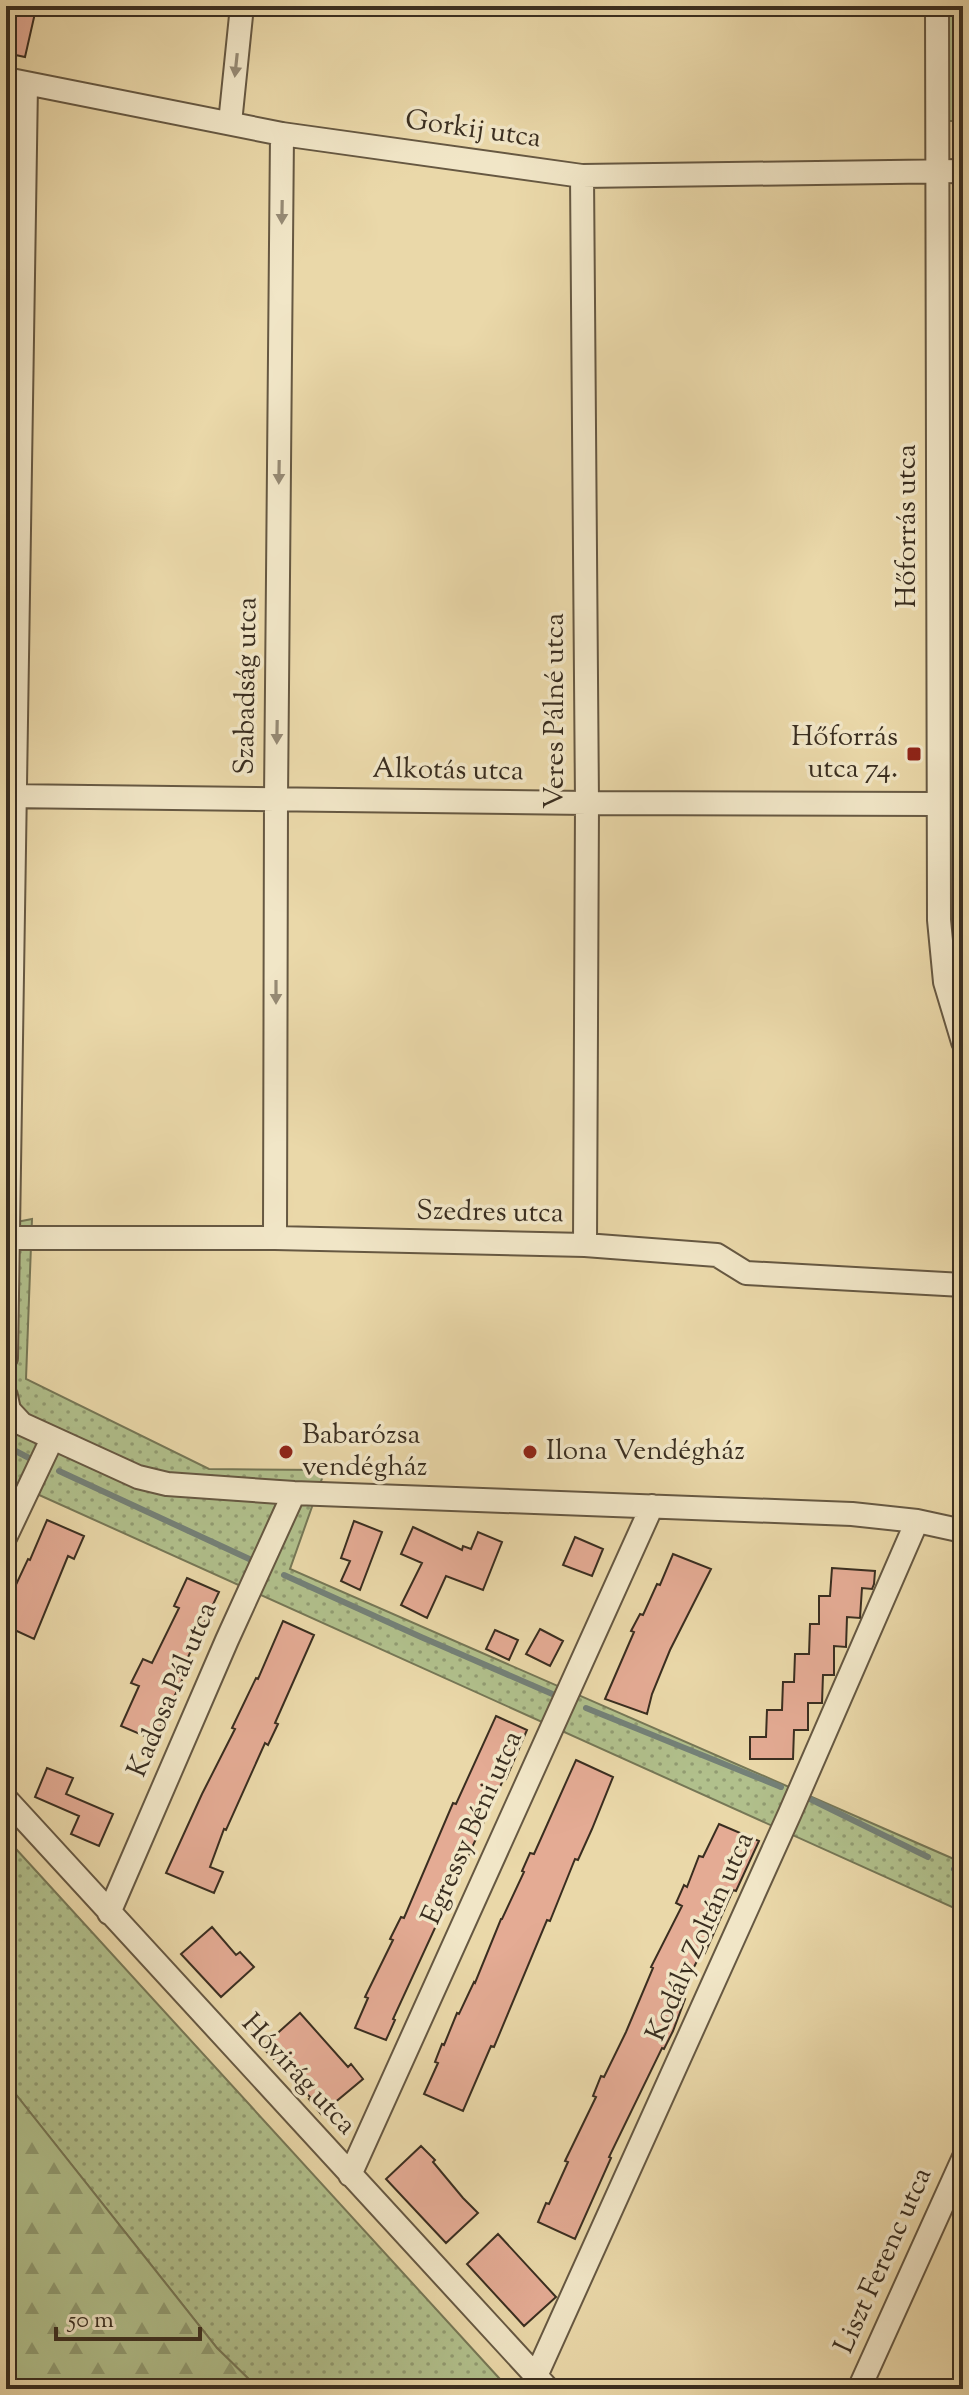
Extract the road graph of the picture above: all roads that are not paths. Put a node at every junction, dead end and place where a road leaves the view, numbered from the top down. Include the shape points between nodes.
1 (242, 6) edge
2 (937, 6) edge
3 (16, 82) edge
4 (230, 123) junction
5 (282, 134) junction
6 (963, 171) edge
7 (938, 172) junction
8 (582, 176) junction
9 (11, 796) edge
10 (276, 798) junction
11 (587, 803) junction
12 (937, 804) junction
13 (954, 983) edge
14 (963, 1042) edge
15 (10, 1238) junction
16 (275, 1238) junction
17 (585, 1245) junction
18 (963, 1285) edge
19 (6, 1358) edge
20 (6, 1396) edge
21 (14, 1420) edge
22 (52, 1439) junction
23 (294, 1493) junction
24 (652, 1506) junction
25 (917, 1521) junction
26 (963, 1531) edge
27 (6, 1536) edge
28 (6, 1799) edge
29 (109, 1913) junction
30 (963, 2159) edge
31 (350, 2175) junction
32 (542, 2382) edge
33 (859, 2389) edge

1 -> 4 street
2 - 7 street, Hőforrás utca
3 - 4 street, Gorkij utca
3 - 9 street
4 - 5 street, Gorkij utca
5 - 8 street, Gorkij utca
5 -> 10 street, Szabadság utca
6 - 7 street, Gorkij utca
7 - 8 street, Gorkij utca
7 - 12 street, Hőforrás utca
8 - 11 street, Veres Pálné utca
9 - 10 street, Alkotás utca
9 - 15 street
10 - 11 street, Alkotás utca
10 -> 16 street, Szabadság utca
11 - 12 street, Alkotás utca
11 - 17 street, Veres Pálné utca
12 - 13 street, Hőforrás utca via 939,920
13 - 14 street, Hőforrás utca via 951,1009
15 - 16 street, Szedres utca
15 - 19 street
16 - 17 street, Szedres utca
17 - 18 street, Szedres utca via 717,1255 746,1273
20 - 21 street
21 - 22 street
22 - 23 street via 151,1481
22 - 27 street
23 - 24 street
23 - 29 street, Kadosa Pál utca
24 - 25 street
24 - 31 street, Egressy Béni utca
25 - 26 street
25 - 32 street, Kodály Zoltán utca
28 - 29 street, Hóvirág utca
29 - 31 street, Hóvirág utca
30 - 33 street, Liszt Ferenc utca
31 - 32 street, Hóvirág utca

